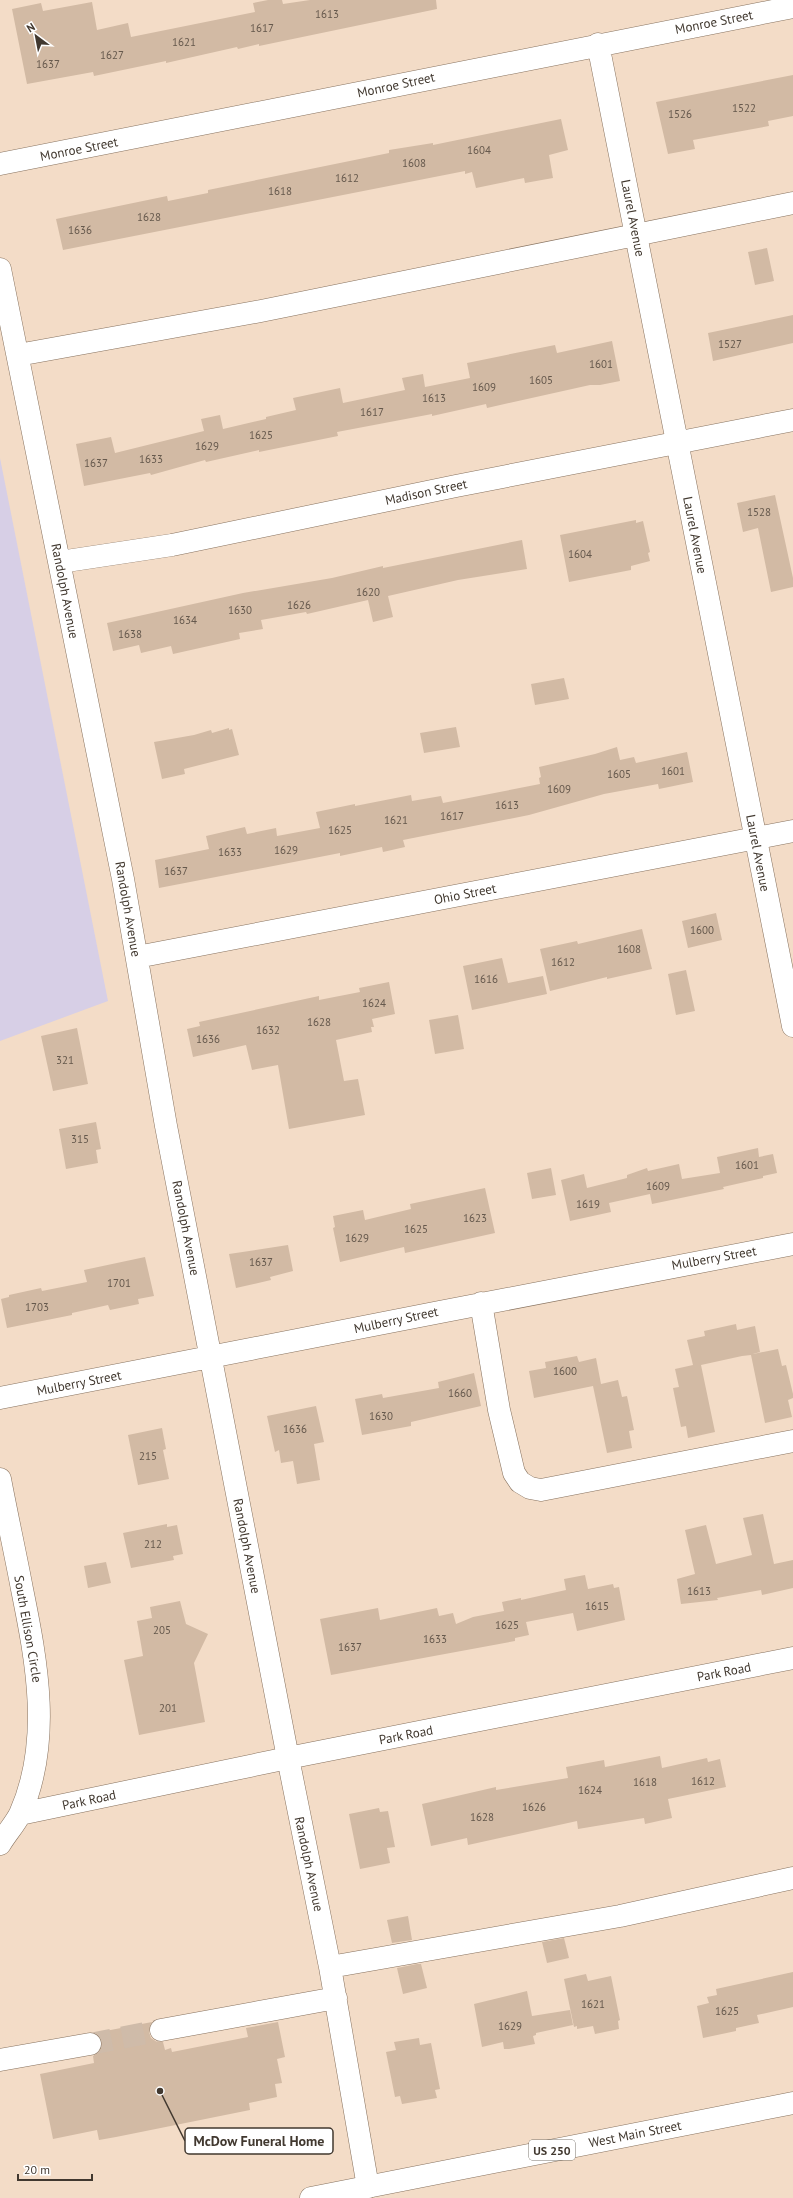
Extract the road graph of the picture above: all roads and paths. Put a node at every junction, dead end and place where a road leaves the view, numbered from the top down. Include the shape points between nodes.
1 (793, 7) edge
2 (598, 44) junction
3 (0, 164) edge
4 (793, 203) edge
5 (636, 234) junction
6 (0, 269) edge
7 (18, 355) junction
8 (793, 420) edge
9 (677, 442) junction
10 (60, 562) junction
11 (793, 831) edge
12 (755, 838) junction
13 (137, 957) junction
14 (793, 1026) edge
15 (793, 1244) edge
16 (481, 1303) junction
17 (212, 1358) junction
18 (0, 1398) edge
19 (793, 1441) edge
20 (0, 1479) edge
21 (793, 1658) edge
22 (288, 1758) junction
23 (20, 1814) junction
24 (0, 1844) edge
25 (793, 1878) edge
26 (330, 1967) junction
27 (336, 1998) junction
28 (161, 2030) tunnel mouth
29 (90, 2044) tunnel mouth
30 (0, 2060) edge
31 (793, 2103) edge
32 (368, 2187) junction
33 (311, 2198) edge

1 - 2 street, Monroe Street
2 - 3 street, Monroe Street
2 - 5 street, Laurel Avenue
4 - 5 street
5 - 7 street via 261,311
5 - 9 street, Laurel Avenue
6 - 7 street, Randolph Avenue
7 - 10 street, Randolph Avenue
8 - 9 street, Madison Street
9 - 10 street, Madison Street via 172,545
9 - 12 street, Laurel Avenue
10 - 13 street, Randolph Avenue
11 - 12 street, Ohio Street
12 - 13 street, Ohio Street
12 - 14 street, Laurel Avenue
13 - 17 street, Randolph Avenue via 166,1126
15 - 16 street, Mulberry Street
16 - 17 street, Mulberry Street
16 - 19 street via 514,1473 520,1482 530,1488 541,1490 594,1481
17 - 18 street, Mulberry Street
17 - 22 street, Randolph Avenue
20 - 23 street, South Ellison Circle via 36,1657 39,1689 36,1752 30,1784
21 - 22 street, Park Road
22 - 23 street, Park Road
22 - 26 street, Randolph Avenue
23 - 24 street, South Ellison Circle
25 - 26 street via 620,1916
26 - 27 street, Randolph Avenue
27 - 28 street
27 - 32 street, Randolph Avenue
29 - 30 street
31 - 32 street, West Main Street / US 250
32 - 33 street, West Main Street / US 250

